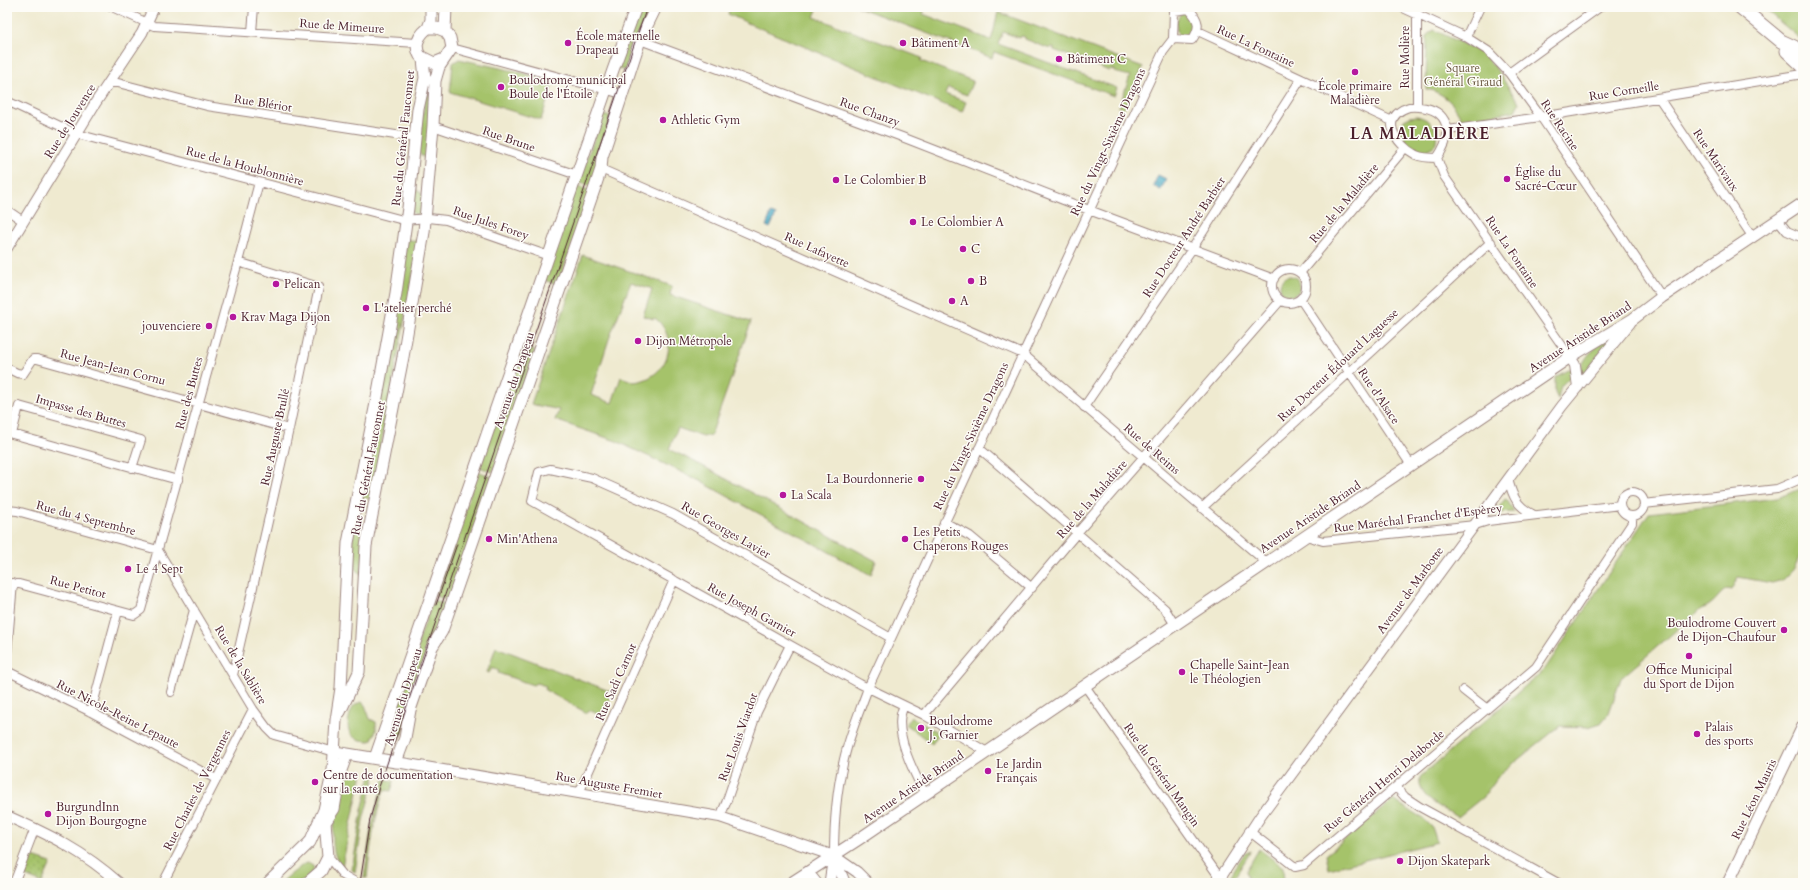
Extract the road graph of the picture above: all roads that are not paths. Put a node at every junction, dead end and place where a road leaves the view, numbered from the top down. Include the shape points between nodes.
1 (112, 7) edge
2 (154, 7) edge
3 (254, 7) edge
4 (431, 7) edge
5 (446, 7) edge
6 (636, 7) edge
7 (656, 7) edge
8 (1401, 7) edge
9 (1480, 7) edge
10 (1600, 7) edge
11 (1740, 7) edge
12 (1190, 8) edge
13 (1173, 9) edge
14 (1418, 11) edge
15 (147, 23) junction
16 (428, 28) junction
17 (445, 31) junction
18 (252, 32) junction
19 (1198, 32) junction
20 (1466, 37) junction
21 (640, 40) junction
22 (1173, 40) junction
23 (1781, 41) junction
24 (417, 43) junction
25 (452, 48) junction
26 (1803, 55) edge
27 (423, 59) junction
28 (444, 59) junction
29 (1803, 66) edge
30 (1509, 72) junction
31 (1803, 74) edge
32 (1301, 80) junction
33 (110, 83) junction
34 (606, 90) junction
35 (622, 94) junction
36 (1659, 98) junction
37 (7, 101) edge
38 (1417, 106) junction
39 (1541, 117) junction
40 (1392, 121) junction
41 (433, 126) junction
42 (1448, 130) junction
43 (77, 134) junction
44 (415, 138) junction
45 (1405, 148) junction
46 (1437, 158) junction
47 (601, 168) junction
48 (577, 175) junction
49 (259, 182) junction
50 (1803, 203) edge
51 (7, 210) edge
52 (1089, 210) junction
53 (425, 219) junction
54 (1778, 220) junction
55 (23, 221) junction
56 (406, 221) junction
57 (1752, 236) junction
58 (1803, 238) edge
59 (1491, 242) junction
60 (7, 248) edge
61 (1192, 249) junction
62 (549, 256) junction
63 (238, 262) junction
64 (1300, 273) junction
65 (1274, 279) junction
66 (1662, 297) junction
67 (1301, 300) junction
68 (1280, 301) junction
69 (1633, 320) junction
70 (1023, 354) junction
71 (1570, 357) junction
72 (7, 368) edge
73 (1348, 371) junction
74 (1578, 387) junction
75 (199, 404) junction
76 (1084, 407) junction
77 (289, 429) junction
78 (979, 448) junction
79 (1143, 458) junction
80 (1411, 465) junction
81 (132, 468) junction
82 (539, 472) joint
83 (1803, 478) edge
84 (1508, 479) junction
85 (178, 480) junction
86 (1644, 504) junction
87 (1620, 505) junction
88 (1202, 508) junction
89 (7, 510) edge
90 (1534, 516) junction
91 (1632, 516) junction
92 (944, 522) junction
93 (1475, 525) junction
94 (1078, 533) junction
95 (1306, 536) junction
96 (158, 550) junction
97 (1266, 562) junction
98 (674, 580) junction
99 (10, 583) edge
100 (1032, 588) junction
101 (141, 610) joint
102 (194, 610) junction
103 (118, 611) junction
104 (1175, 625) junction
105 (891, 638) junction
106 (790, 645) junction
107 (7, 653) edge
108 (7, 671) edge
109 (233, 675) junction
110 (1085, 686) junction
111 (868, 688) junction
112 (1463, 690) dead end
113 (171, 692) dead end
114 (904, 706) junction
115 (253, 709) junction
116 (1487, 709) junction
117 (91, 712) junction
118 (924, 715) junction
119 (336, 720) junction
120 (1803, 726) edge
121 (336, 752) junction
122 (987, 752) junction
123 (347, 754) junction
124 (375, 758) junction
125 (396, 762) junction
126 (216, 779) junction
127 (1397, 788) junction
128 (579, 793) junction
129 (925, 794) junction
130 (324, 810) junction
131 (7, 816) edge
132 (720, 817) junction
133 (326, 821) junction
134 (35, 828) junction
135 (1249, 831) junction
136 (310, 842) junction
137 (327, 853) junction
138 (834, 856) junction
139 (802, 876) junction
140 (1218, 880) edge
141 (14, 883) edge
142 (119, 883) edge
143 (163, 883) edge
144 (268, 883) edge
145 (307, 883) edge
146 (357, 883) edge
147 (791, 883) edge
148 (816, 883) edge
149 (830, 883) edge
150 (845, 883) edge
151 (868, 883) edge
152 (1558, 883) edge
153 (1728, 883) edge

1 - 15 street, Rue de Mimeure
2 - 15 street, Rue de Jouvence
3 - 18 street
4 - 16 main road
5 - 17 main road
6 - 34 main road, Avenue du Drapeau
7 - 21 main road, Avenue du Drapeau
8 - 14 street, Rue Racine
9 - 20 street
10 - 30 street
11 - 23 main road
12 - 13 street
12 - 19 street via 1197,17
13 - 22 street
14 - 20 street, Rue Racine
14 - 38 street, Rue Molière
15 - 18 street, Rue de Mimeure via 154,26
15 - 33 street, Rue de Jouvence
16 - 17 main road
16 - 24 main road
17 - 25 main road
18 - 24 street, Rue de Mimeure
19 - 22 street via 1192,40
19 - 32 street, Rue La Fontaine
20 - 30 street, Rue Racine via 1488,51
21 - 35 main road, Avenue du Drapeau
21 - 52 street, Rue Chanzy via 902,137
22 - 52 street, Rue du Vingt-Sixième Dragons via 1163,52
23 - 26 main road
23 - 29 main road via 1788,53
24 - 27 main road, Rue du Général Fauconnet via 418,52
25 - 28 main road, Rue du Général Fauconnet
25 - 34 street
27 - 28 main road, Rue du Général Fauconnet via 434,62
27 - 44 main road, Rue du Général Fauconnet via 425,78
28 - 41 main road, Rue du Général Fauconnet via 435,81
30 - 39 street, Rue Racine
31 - 36 street, Rue Corneille
32 - 40 street, Rue La Fontaine
32 - 61 street, Rue Docteur André Barbier
33 - 43 street, Rue de Jouvence
33 - 44 street, Rue Blériot via 208,106
34 - 35 street
34 - 48 main road, Avenue du Drapeau
35 - 47 main road, Avenue du Drapeau
36 - 39 street, Rue Corneille
36 - 57 street, Rue Marivaux
37 - 43 street, Rue de la Houblonnière
38 - 40 street via 1402,109
38 - 42 street via 1437,112
39 - 42 street, Rue Corneille
39 - 66 street, Rue Racine
40 - 45 street via 1394,136
41 - 48 street, Rue Brune
41 - 53 main road, Rue du Général Fauconnet
42 - 46 street via 1445,148
43 - 49 street, Rue de la Houblonnière
43 - 55 street, Rue de Jouvence
44 - 56 main road, Rue du Général Fauconnet
45 - 46 street via 1416,155
45 - 64 street, Rue de la Maladière
46 - 59 street, Rue La Fontaine via 1444,176
47 - 70 street, Rue Lafayette
47 - 125 main road, Avenue du Drapeau via 442,631 432,648 410,710 405,738
48 - 62 main road, Avenue du Drapeau
49 - 56 street, Rue de la Houblonnière
49 - 63 street, Rue des Buttes
50 - 54 main road, Avenue Aristide Briand
51 - 55 street
52 - 61 street
52 - 70 street, Rue du Vingt-Sixième Dragons
53 - 56 street, Rue du Général Fauconnet
53 - 62 street, Rue Jules Forey via 446,220
53 - 119 main road, Rue du Général Fauconnet via 404,357 366,546 359,672
54 - 57 main road, Avenue Aristide Briand
54 - 58 street via 1788,231
55 - 60 street, Rue de Jouvence
56 - 119 main road, Rue du Général Fauconnet via 384,360 348,543 341,688
57 - 66 main road, Avenue Aristide Briand
59 - 71 street, Rue La Fontaine
59 - 73 street, Rue Docteur Édouard Laguesse
61 - 65 street
61 - 76 street, Rue Docteur André Barbier
62 - 124 main road, Avenue du Drapeau
63 - 75 street, Rue des Buttes
63 - 77 street, Rue Auguste Brullé via 319,287
64 - 65 street via 1284,270
64 - 67 street via 1307,285
65 - 68 street via 1273,292
66 - 69 main road, Avenue Aristide Briand
67 - 68 street via 1291,304
67 - 73 street, Rue d'Alsace
68 - 79 street, Rue de la Maladière
69 - 71 main road, Avenue Aristide Briand
69 - 74 street, Avenue de Marbotte
70 - 76 street, Rue de Reims
70 - 78 street, Rue du Vingt-Sixième Dragons
71 - 74 street via 1575,365
71 - 80 main road, Avenue Aristide Briand
72 - 75 street, Rue Jean-Jean Cornu via 23,374 30,362 37,359
73 - 80 street, Rue d'Alsace
73 - 88 street, Rue Docteur Édouard Laguesse
74 - 84 street, Avenue de Marbotte
75 - 77 street, Rue Jean-Jean Cornu
75 - 85 street, Rue des Buttes
76 - 79 street, Rue de Reims
77 - 109 street, Rue Auguste Brullé
78 - 92 street, Rue du Vingt-Sixième Dragons
78 - 94 street
79 - 88 street, Rue de Reims
79 - 94 street, Rue de la Maladière
80 - 95 main road, Avenue Aristide Briand
81 - 81 street, Impasse des Buttes via 12,434 19,406 141,440
81 - 85 street, Impasse des Buttes
82 - 98 street, Rue Joseph Garnier via 532,501
82 - 105 street, Rue Georges Lavier via 550,469 592,478 673,514
83 - 86 street via 1777,489
84 - 90 street, Rue Maréchal Franchet d'Espèrey via 1516,501
84 - 93 street, Avenue de Marbotte
85 - 96 street, Rue des Buttes
86 - 87 street via 1639,494 1632,492 1622,497
86 - 91 street via 1642,511
87 - 90 street, Rue Maréchal Franchet d'Espèrey
87 - 91 street via 1625,514
88 - 97 street, Rue de Reims
89 - 96 street, Rue du 4 Septembre
90 - 93 street, Rue Maréchal Franchet d'Espèrey
91 - 116 street, Rue Général Henri Delaborde via 1632,523 1536,667
92 - 100 street via 970,536
92 - 105 street, Rue du Vingt-Sixième Dragons
93 - 95 street, Rue Maréchal Franchet d'Espèrey via 1323,541
93 - 135 street, Avenue de Marbotte
94 - 100 street, Rue de la Maladière
94 - 104 street via 1165,609
95 - 97 main road, Avenue Aristide Briand
96 - 101 street, Rue des Buttes
96 - 102 street, Rue de la Sablière
97 - 104 main road, Avenue Aristide Briand
98 - 106 street, Rue Joseph Garnier
98 - 128 street, Rue Sadi Carnot
99 - 103 street, Rue Petitot
99 - 107 street
100 - 118 street, Rue de la Maladière
101 - 103 street, Rue Petitot via 134,615
102 - 109 street, Rue de la Sablière
102 - 113 street
103 - 117 street
104 - 110 main road, Avenue Aristide Briand
105 - 111 street, Rue du Vingt-Sixième Dragons
106 - 111 street, Rue Joseph Garnier
106 - 132 street, Rue Louis Viardot via 757,712
108 - 117 street, Rue Nicole-Reine Lepaute
109 - 115 street, Rue de la Sablière
110 - 122 main road, Avenue Aristide Briand
110 - 140 street, Rue du Général Mangin
111 - 114 street, Rue Joseph Garnier
111 - 138 street, Rue du Vingt-Sixième Dragons via 848,741 843,763 834,825
112 - 116 street
114 - 118 street, Rue Joseph Garnier
114 - 129 street via 900,729 916,778
115 - 121 street, Rue de la Sablière via 274,735
115 - 126 street, Rue Charles de Vergennes
116 - 127 street, Rue Général Henri Delaborde
117 - 126 street, Rue Nicole-Reine Lepaute
118 - 122 street, Rue Joseph Garnier
119 - 121 main road, Rue du Général Fauconnet
120 - 153 main road, Rue Léon Mauris
121 - 123 main road, Rue Auguste Fremiet
121 - 130 main road, Rue du Général Fauconnet
122 - 129 main road, Avenue Aristide Briand
123 - 124 main road, Rue Auguste Fremiet
123 - 133 main road via 340,772 334,809
124 - 125 main road, Rue Auguste Fremiet
125 - 128 street, Rue Auguste Fremiet
126 - 143 street, Rue Charles de Vergennes
127 - 135 street, Rue Général Henri Delaborde via 1304,865 1295,867
127 - 152 street via 1420,807
128 - 132 street, Rue Auguste Fremiet
129 - 138 main road, Avenue Aristide Briand
130 - 133 main road
130 - 136 main road
131 - 134 street
132 - 138 street, Rue Auguste Fremiet
133 - 137 main road
134 - 141 street
134 - 142 street via 73,848
135 - 140 street, Avenue de Marbotte
136 - 137 main road
136 - 144 main road
137 - 145 main road via 321,871
137 - 146 street via 343,874
138 - 139 main road, Avenue Aristide Briand
138 - 149 main road
138 - 150 street
138 - 151 street, Rue Auguste Fremiet via 858,872
139 - 147 main road, Avenue Aristide Briand
139 - 148 main road via 812,878

